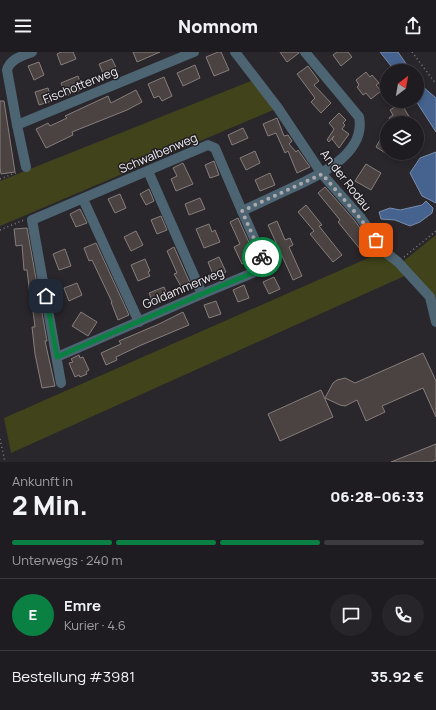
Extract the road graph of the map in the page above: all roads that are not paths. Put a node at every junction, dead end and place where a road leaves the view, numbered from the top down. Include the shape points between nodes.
1 (32, 52) edge
2 (194, 52) edge
3 (235, 52) edge
4 (305, 52) edge
5 (17, 125) junction
6 (26, 167) road end
7 (148, 171) junction
8 (322, 174) junction
9 (83, 199) junction
10 (242, 211) junction
11 (202, 294) junction
12 (139, 322) junction
13 (436, 322) edge
14 (57, 357) junction
15 (61, 383) dead end

1 - 5 street via 13,60 7,68
2 - 5 street, Fischotterweg
3 - 8 street, An der Rodau via 278,108
4 - 8 street via 359,117 360,124 359,134 352,147 341,160
5 - 6 street
7 - 9 street, Schwalbenweg
7 - 10 street, Schwalbenweg via 208,145 215,148
7 - 11 street
8 - 10 street
8 - 13 street, An der Rodau via 360,218 384,251 398,262 430,297
9 - 12 street
9 - 14 street, Schwalbenweg via 32,220
10 - 11 street, Goldammerweg via 265,263 262,269
11 - 12 street, Goldammerweg
12 - 14 street, Goldammerweg
14 - 15 street

